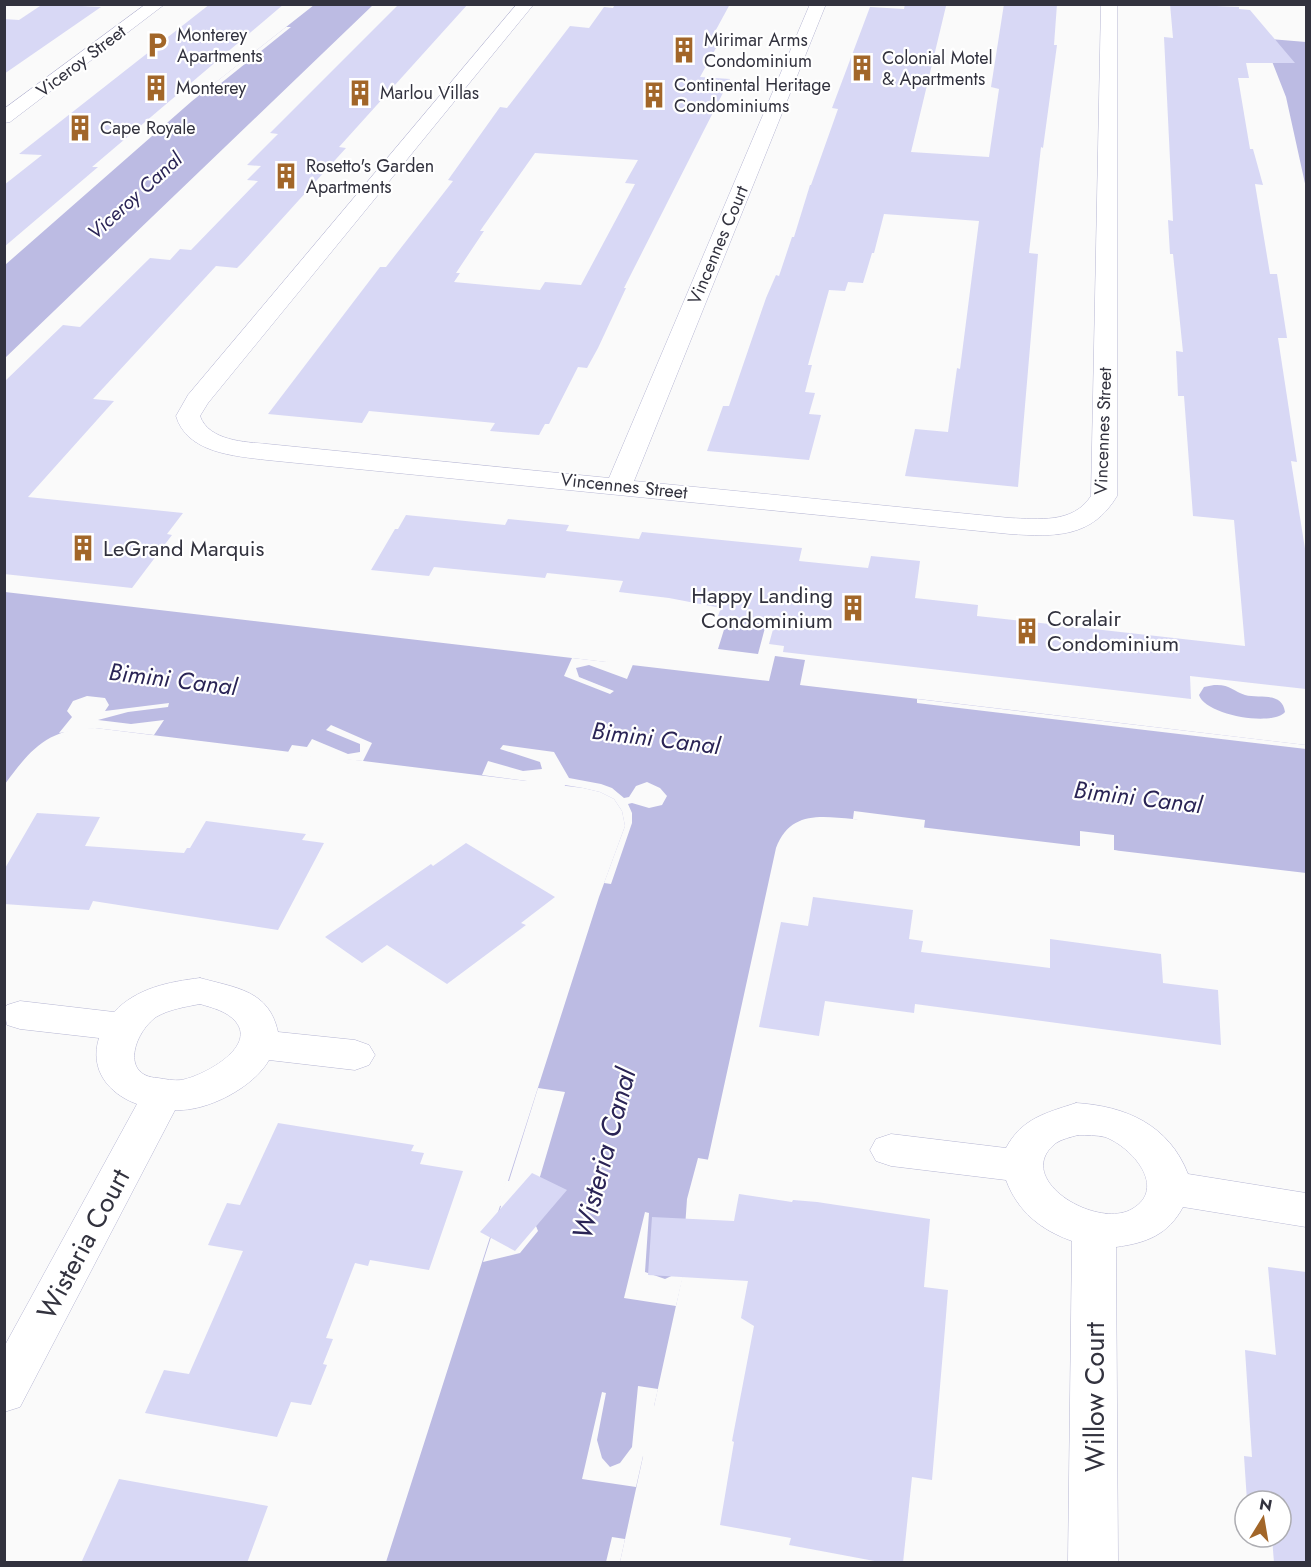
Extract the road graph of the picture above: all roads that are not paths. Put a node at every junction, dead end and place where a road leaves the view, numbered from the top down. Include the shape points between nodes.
1 (157, 4) edge
2 (526, 4) edge
3 (818, 4) edge
4 (1108, 4) edge
5 (4, 118) edge
6 (619, 485) junction
7 (20, 1015) dead end
8 (123, 1027) junction
9 (258, 1044) junction
10 (355, 1055) dead end
11 (162, 1096) junction
12 (891, 1150) dead end
13 (1023, 1166) junction
14 (1168, 1188) junction
15 (1306, 1210) edge
16 (1094, 1231) junction
17 (4, 1392) edge
18 (1093, 1563) edge

1 - 5 street, Viceroy Street
2 - 6 street, Vincennes Street via 197,400 188,416 191,427 207,438 245,449
3 - 6 street, Vincennes Court
4 - 6 street, Vincennes Street via 1104,496 1094,511 1072,523 1034,527
7 - 8 street
8 - 9 street via 136,1012 155,1001 200,991 232,999 249,1010 261,1031
8 - 11 street via 115,1043 113,1060 120,1074 133,1086
9 - 10 street
9 - 11 street via 255,1055 227,1078 187,1095
11 - 17 street, Wisteria Court
12 - 13 street
13 - 14 street via 1030,1141 1040,1131 1076,1119 1097,1120 1119,1126 1154,1151 1166,1168
13 - 16 street via 1026,1183 1036,1200 1052,1214
14 - 15 street
14 - 16 street via 1164,1204 1137,1227
16 - 18 street, Willow Court

